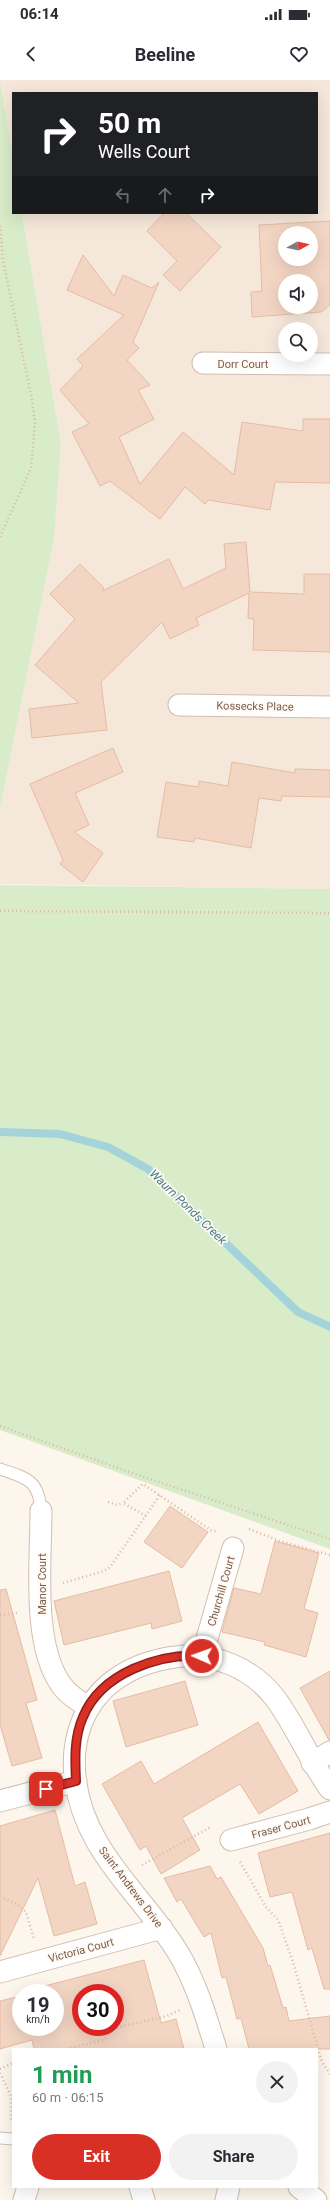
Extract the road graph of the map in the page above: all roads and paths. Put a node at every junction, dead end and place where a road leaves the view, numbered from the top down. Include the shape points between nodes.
1 (0, 226) edge
2 (204, 364) dead end
3 (330, 364) edge
4 (0, 537) edge
5 (179, 705) dead end
6 (330, 708) edge
7 (0, 911) edge
8 (330, 913) edge
9 (0, 1426) edge
10 (0, 1469) edge
11 (160, 1495) junction
12 (108, 1502) dead end
13 (122, 1503) junction
14 (41, 1511) joint
15 (146, 1516) junction
16 (247, 1529) dead end
17 (330, 1539) edge
18 (228, 1540) joint
19 (330, 1555) edge
20 (42, 1590) junction
21 (202, 1656) junction
22 (88, 1708) junction
23 (330, 1752) edge
24 (312, 1763) junction
25 (76, 1781) junction
26 (330, 1789) edge
27 (0, 1801) edge
28 (330, 1812) edge
29 (227, 1843) junction
30 (119, 1874) junction
31 (4, 1898) dead end
32 (162, 1928) junction
33 (59, 1956) junction
34 (0, 1972) edge
35 (182, 2008) dead end
36 (71, 2048) edge
37 (216, 2048) edge
38 (318, 2048) edge
39 (318, 2048) edge
40 (12, 2064) edge
41 (0, 2069) edge
42 (0, 2073) edge
43 (330, 2074) edge
44 (12, 2115) edge
45 (0, 2138) edge
46 (12, 2139) edge
47 (28, 2188) edge
48 (140, 2188) edge
49 (229, 2188) edge
50 (300, 2188) edge
51 (24, 2200) edge
52 (144, 2200) edge
53 (226, 2200) edge
54 (316, 2200) edge

1 - 4 path via 3,260 35,423 31,468
2 - 3 street, Dorr Court
5 - 6 street, Kossecks Place
7 - 8 path
9 - 17 path
10 - 14 lane, Manor Court via 27,1479 34,1485 39,1493
11 - 13 path via 143,1484
11 - 15 path
11 - 18 path
12 - 13 path via 117,1505
13 - 15 path
14 - 20 street, Manor Court
15 - 20 path via 107,1569
16 - 19 path
18 - 21 street, Churchill Court
20 - 22 street, Manor Court via 44,1637 53,1670 65,1689
21 - 22 street, Saint Andrews Drive via 174,1657 138,1667 108,1685
21 - 24 street, Saint Andrews Drive via 232,1664 265,1687 280,1707
22 - 25 street, Saint Andrews Drive via 80,1724 76,1744
23 - 24 street
24 - 26 street, Saint Andrews Drive
25 - 27 street
25 - 30 street, Saint Andrews Drive via 81,1805 91,1829
28 - 29 street, Fraser Court
29 - 30 path via 212,1827 144,1864
29 - 39 path via 266,1907 278,1920
30 - 32 street, Saint Andrews Drive
31 - 33 path via 26,1912 36,1944
32 - 33 street, Victoria Court
32 - 37 street, Saint Andrews Drive via 192,1979
33 - 34 street, Victoria Court
35 - 36 path via 167,2016 115,2028 104,2040
38 - 43 path via 322,2062
40 - 41 path
42 - 44 path via 10,2092
45 - 46 lane
47 - 51 street
48 - 52 street
49 - 53 street
50 - 54 street

